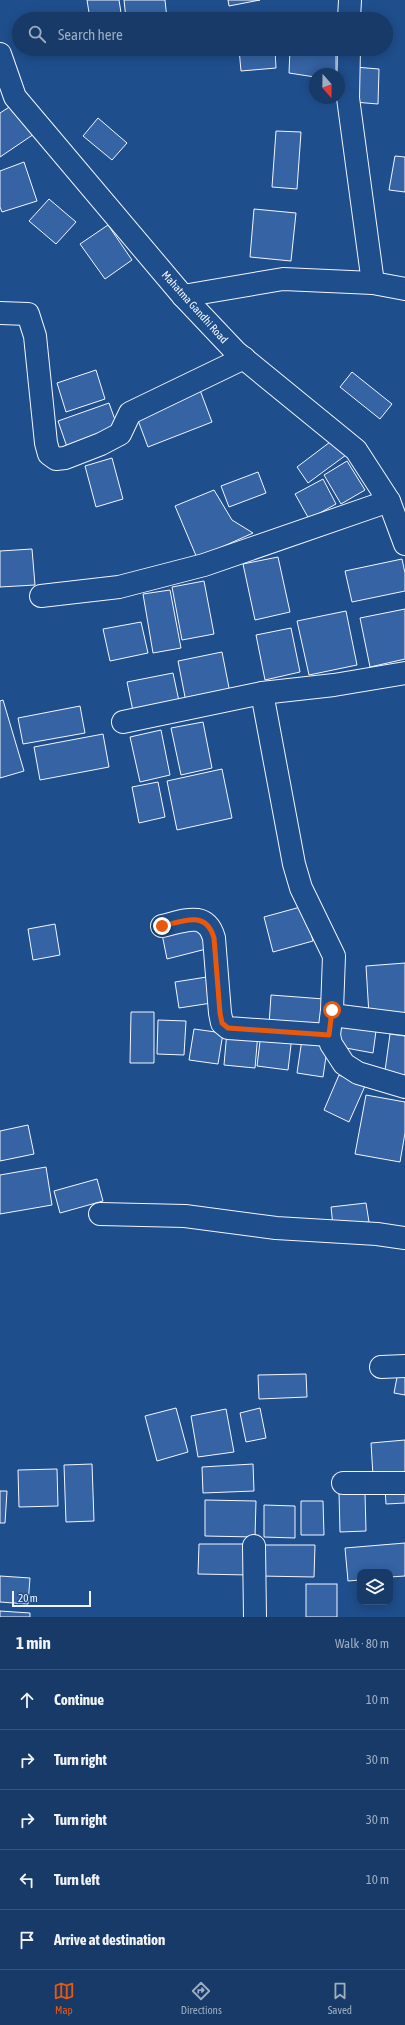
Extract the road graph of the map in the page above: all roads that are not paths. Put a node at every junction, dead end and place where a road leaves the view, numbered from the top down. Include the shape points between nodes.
1 (350, 0) edge
2 (349, 12) edge
3 (0, 54) edge
4 (349, 56) edge
5 (373, 283) junction
6 (405, 289) edge
7 (183, 296) junction
8 (0, 313) edge
9 (244, 358) junction
10 (389, 500) junction
11 (405, 544) edge
12 (41, 596) dead end
13 (405, 673) edge
14 (262, 693) junction
15 (123, 722) dead end
16 (162, 926) dead end
17 (405, 1024) edge
18 (330, 1025) junction
19 (405, 1087) edge
20 (100, 1214) dead end
21 (405, 1238) edge
22 (405, 1366) edge
23 (381, 1368) dead end
24 (343, 1483) dead end
25 (405, 1483) edge
26 (254, 1546) dead end
27 (255, 1617) edge

1 - 2 street
3 - 7 street, Mahatma Gandhi Road via 15,98
4 - 5 street via 348,98
5 - 6 street
5 - 7 street via 283,279
7 - 9 street, Mahatma Gandhi Road
8 - 9 street via 28,314 35,336 46,443 49,454 56,459 80,453 120,434 130,413
9 - 10 street, Mahatma Gandhi Road via 356,450
10 - 11 street, Mahatma Gandhi Road
10 - 12 street via 204,565 119,587
13 - 14 street via 334,685
14 - 15 street
14 - 18 street via 294,864 301,888 334,956
16 - 18 street via 194,919 204,921 211,928 220,1013 222,1023 228,1028
17 - 18 street
18 - 19 street via 331,1044 344,1064 358,1073
20 - 21 street via 185,1216 276,1228
22 - 23 street
24 - 25 street
26 - 27 street

